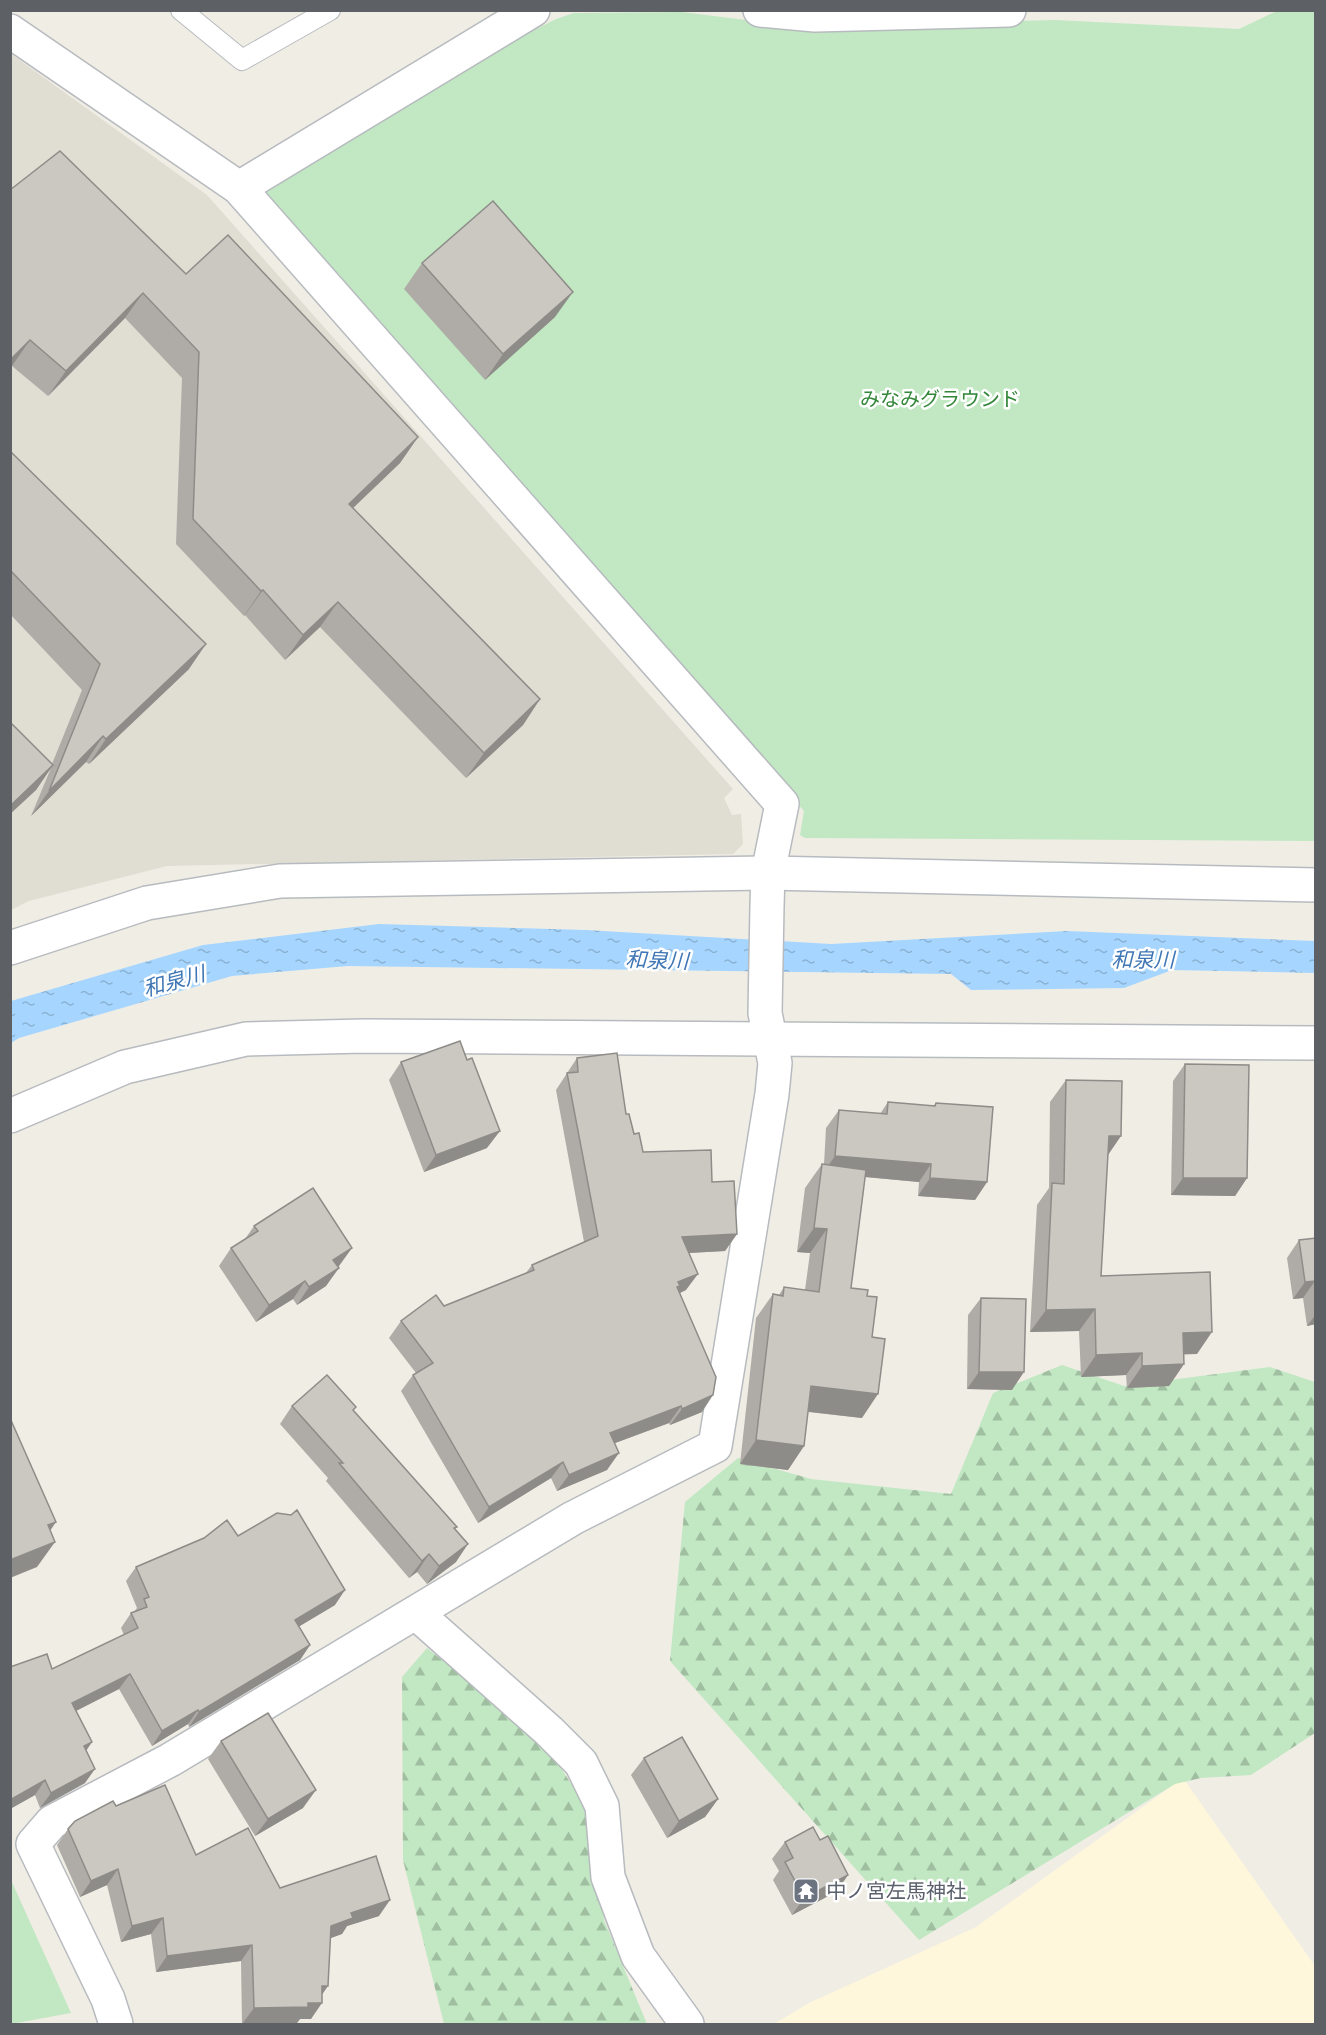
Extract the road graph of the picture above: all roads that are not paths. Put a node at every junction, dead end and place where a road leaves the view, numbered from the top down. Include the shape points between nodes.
1 (181, 10) edge
2 (330, 10) edge
3 (533, 10) edge
4 (760, 10) edge
5 (1009, 10) edge
6 (10, 31) edge
7 (239, 188) junction
8 (768, 873) junction
9 (1316, 885) edge
10 (10, 948) edge
11 (768, 1024) junction
12 (1316, 1043) edge
13 (10, 1116) edge
14 (416, 1613) junction
15 (116, 2025) edge
16 (687, 2025) edge

1 - 2 lane via 242,60
3 - 7 street
4 - 5 street via 815,15
6 - 7 street
7 - 8 street via 782,804
8 - 9 street
8 - 10 street via 280,881 147,903
8 - 11 street
11 - 12 street
11 - 13 street via 246,1039 125,1067
11 - 14 street via 774,1063 772,1094 715,1446 573,1518
14 - 15 street via 170,1760 52,1822 33,1844 108,1998
14 - 16 street via 581,1763 602,1806 608,1877 638,1956

